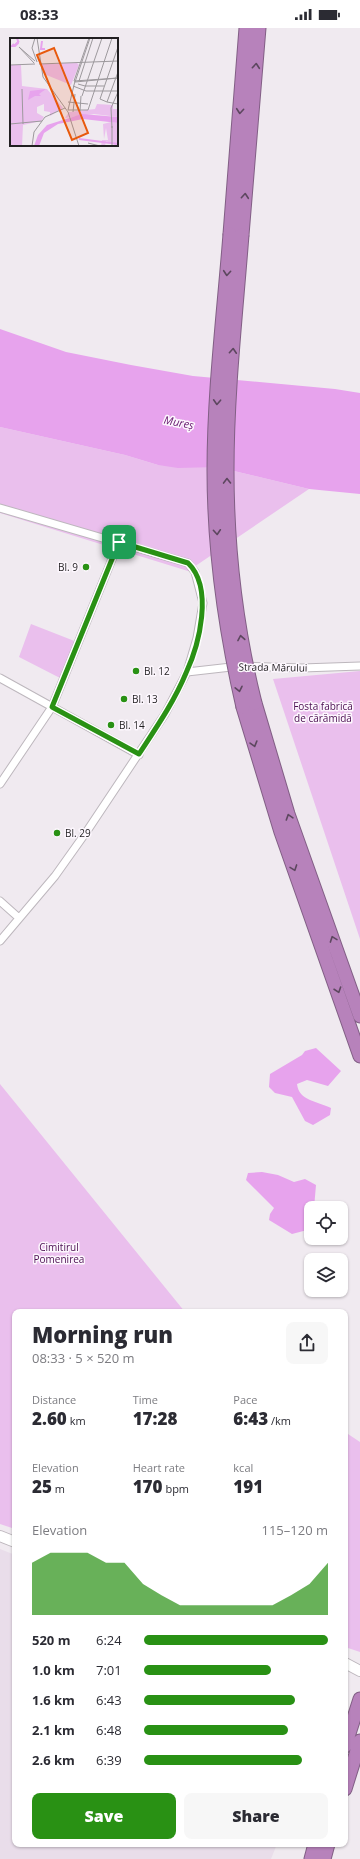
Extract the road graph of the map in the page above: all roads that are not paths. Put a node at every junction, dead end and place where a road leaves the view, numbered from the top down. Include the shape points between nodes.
1 (246, 28) edge
2 (259, 28) edge
3 (251, 44) junction
4 (0, 508) edge
5 (119, 542) junction
6 (360, 666) edge
7 (187, 672) junction
8 (0, 678) edge
9 (249, 705) junction
10 (52, 707) junction
11 (139, 754) junction
12 (0, 784) edge
13 (0, 901) edge
14 (19, 918) junction
15 (0, 941) edge
16 (360, 1016) edge
17 (360, 1056) edge
18 (0, 1536) edge
19 (12, 1541) edge
20 (352, 1664) edge
21 (360, 1671) edge
22 (359, 1702) edge
23 (348, 1737) edge
24 (360, 1741) edge
25 (348, 1779) edge
26 (314, 1847) edge
27 (327, 1847) edge
28 (311, 1859) edge
29 (324, 1859) edge

1 - 3 highway
2 - 3 highway
3 - 9 highway, bridge via 236,234 217,401 215,496 218,553 232,658
4 - 5 street
5 - 7 street via 188,563 195,572 203,603 197,638
5 - 10 street
6 - 7 street, Strada Mărului via 240,666
7 - 11 street via 165,714
8 - 10 street
16 -> 9 highway
9 -> 17 highway via 281,832
10 - 11 street
10 - 12 street
11 - 14 street via 55,876
13 - 14 street
14 - 15 street
18 - 19 main road
20 - 21 main road
22 - 23 highway
24 - 25 highway
26 - 28 highway
27 - 29 highway

